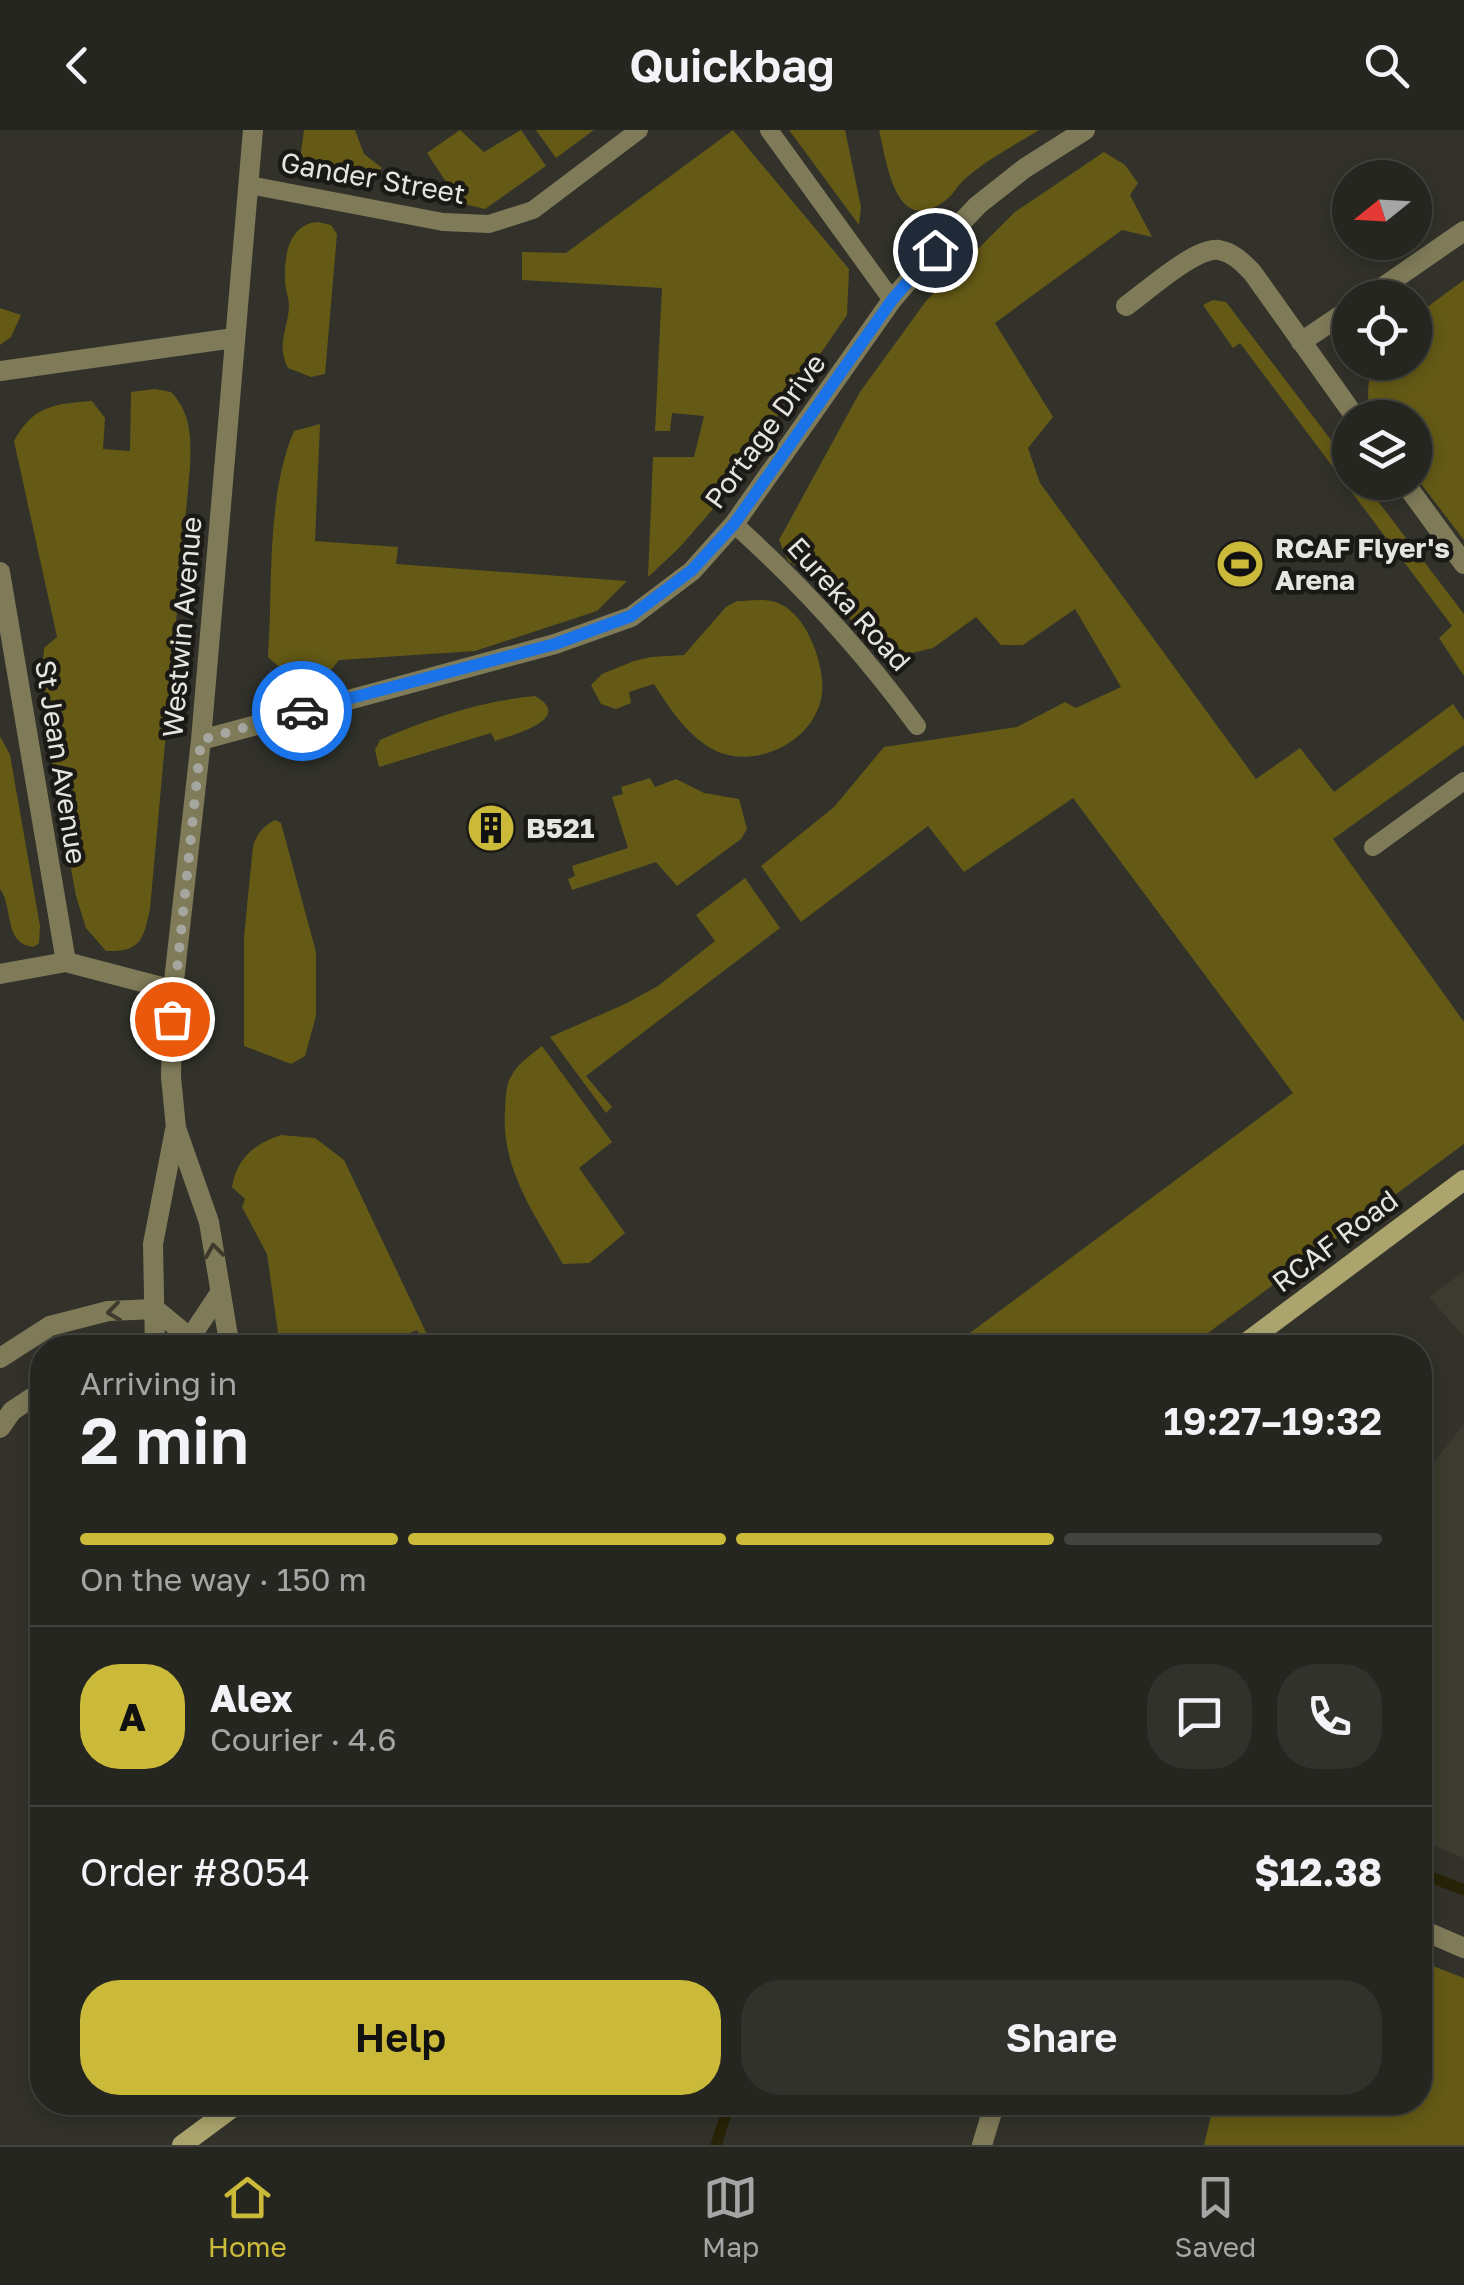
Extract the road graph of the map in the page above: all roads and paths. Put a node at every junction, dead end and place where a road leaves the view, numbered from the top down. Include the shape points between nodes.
1 (253, 130) edge
2 (639, 130) edge
3 (769, 130) edge
4 (1084, 130) edge
5 (249, 185) junction
6 (1464, 232) edge
7 (1393, 280) edge
8 (892, 300) junction
9 (1126, 306) dead end
10 (1332, 321) edge
11 (234, 338) junction
12 (1301, 342) junction
13 (0, 371) edge
14 (1343, 400) edge
15 (1417, 500) edge
16 (734, 524) junction
17 (1464, 564) edge
18 (0, 572) edge
19 (10, 676) edge
20 (916, 726) dead end
21 (201, 740) junction
22 (1464, 781) edge
23 (1373, 847) dead end
24 (66, 962) junction
25 (0, 974) edge
26 (173, 990) junction
27 (176, 1128) junction
28 (1464, 1180) edge
29 (220, 1294) junction
30 (154, 1309) junction
31 (36, 1335) edge
32 (155, 1335) edge
33 (179, 1335) edge
34 (194, 1335) edge
35 (228, 1335) edge
36 (1255, 1335) edge
37 (30, 1339) edge
38 (0, 1358) edge
39 (30, 1399) edge
40 (0, 1428) edge
41 (1432, 1934) edge
42 (1464, 1948) edge
43 (222, 2115) edge
44 (991, 2115) edge
45 (182, 2145) edge
46 (982, 2145) edge

1 - 5 street, Westwin Avenue
2 - 5 lane, Gander Street via 533,210 489,224 443,222
3 - 8 lane
4 - 8 street, Portage Drive via 978,205
5 - 11 street, Westwin Avenue
6 - 7 street
8 - 16 street, Portage Drive
9 - 12 street via 1198,254 1216,250 1236,256 1252,272
10 - 12 street
11 - 13 street
11 - 21 street, Westwin Avenue
12 - 14 street
15 - 17 street
16 - 20 lane, Eureka Road via 873,667
16 - 21 street, Portage Drive via 692,570 631,616 555,644
18 - 19 street, St Jean Avenue
19 - 24 street, St Jean Avenue
21 - 26 street, Westwin Avenue
22 - 23 lane
24 - 25 street
24 - 26 street
26 - 27 street, Westwin Avenue
29 -> 27 street, Westwin Avenue via 209,1222
27 - 30 street, Westwin Avenue via 153,1244
28 - 36 main road, RCAF Road
29 - 34 street
29 - 35 street, Westwin Avenue
30 -> 31 street via 108,1311
30 - 32 street, Westwin Avenue
30 - 33 street
37 -> 38 street
39 - 40 street
41 - 42 street
43 - 45 main road
44 - 46 street

